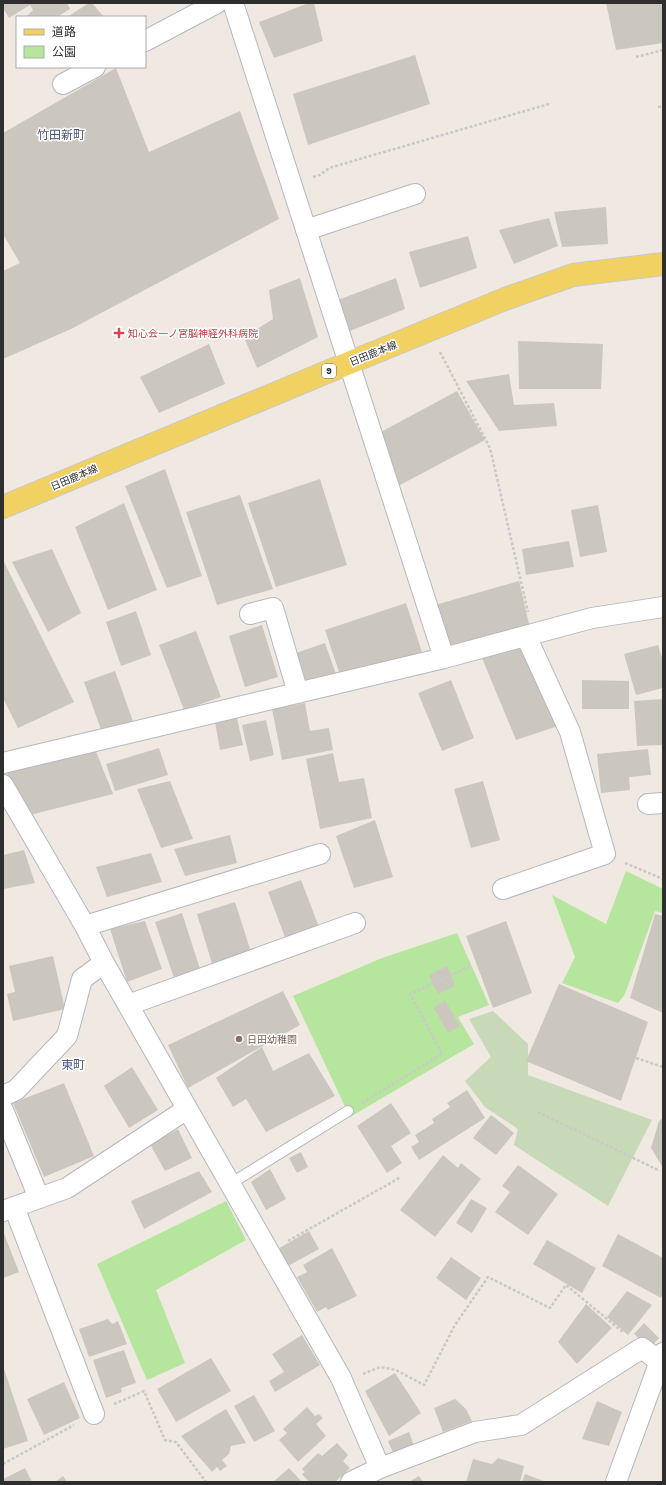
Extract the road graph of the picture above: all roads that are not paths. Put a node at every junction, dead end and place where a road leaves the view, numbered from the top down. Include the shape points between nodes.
1 (217, 3) edge
2 (233, 3) edge
3 (146, 40) edge
4 (93, 68) edge
5 (63, 84) dead end
6 (415, 194) dead end
7 (306, 230) junction
8 (663, 264) edge
9 (348, 363) junction
10 (3, 507) edge
11 (663, 607) edge
12 (250, 614) dead end
13 (529, 635) junction
14 (444, 658) junction
15 (298, 693) junction
16 (3, 763) edge
17 (3, 784) edge
18 (320, 854) dead end
19 (503, 889) dead end
20 (355, 923) dead end
21 (85, 926) junction
22 (104, 962) junction
23 (128, 1004) junction
24 (3, 1096) edge
25 (188, 1109) junction
26 (3, 1110) edge
27 (348, 1111) road end
28 (230, 1184) junction
29 (39, 1198) junction
30 (9, 1209) edge
31 (661, 1357) edge
32 (94, 1414) road end
33 (380, 1468) junction
34 (350, 1482) edge
35 (616, 1482) edge

1 - 3 street
2 - 7 street
4 - 5 street
6 - 7 street
7 - 9 street
8 - 9 main road, 日田鹿本線 / 9 via 573,275 505,299
9 - 10 main road, 日田鹿本線 / 9
9 - 14 street
11 - 13 street via 592,618
12 - 15 street via 273,608
13 - 14 street
13 - 19 street via 570,732 605,854
14 - 15 street
15 - 16 street
17 - 21 street
18 - 21 street
20 - 23 street
21 - 22 street
22 - 23 street
22 - 24 street via 82,978 68,1036 16,1090
23 - 25 street
25 - 28 street
25 - 29 street via 67,1188
26 - 29 street
27 - 28 lane
28 - 33 street via 345,1387
29 - 30 street
30 - 32 street
31 - 33 street via 642,1348 521,1426 475,1432
31 - 35 street
33 - 34 street

